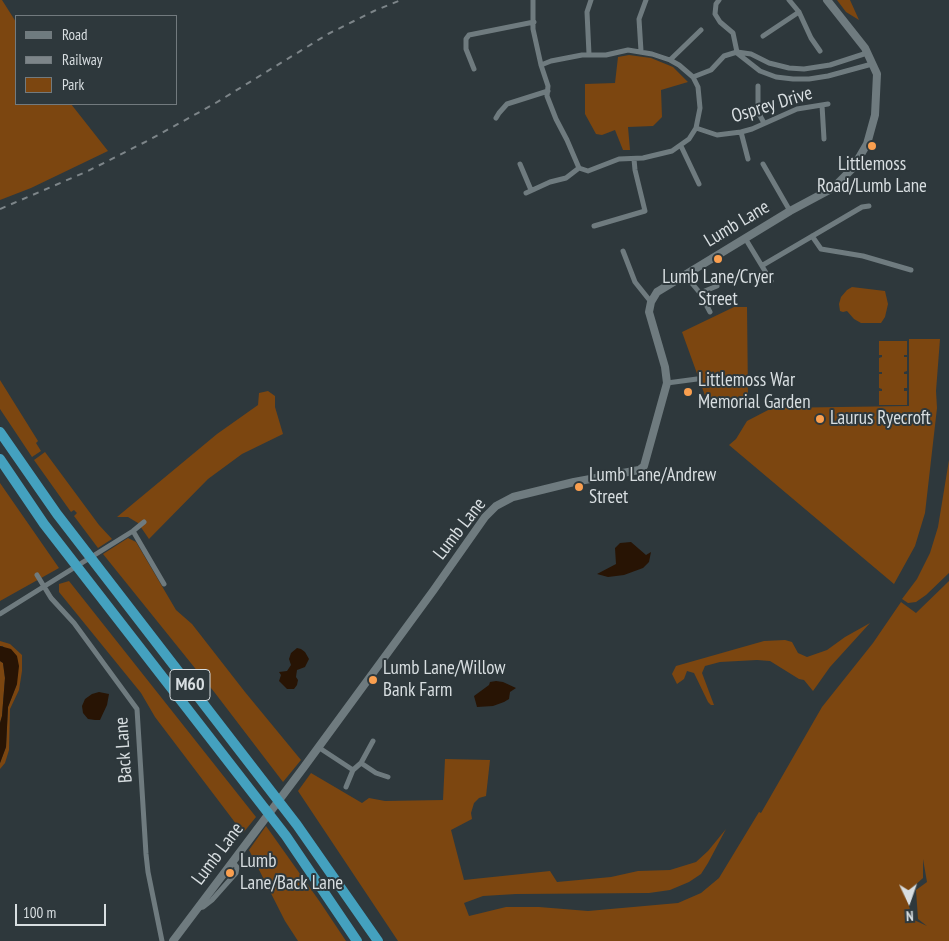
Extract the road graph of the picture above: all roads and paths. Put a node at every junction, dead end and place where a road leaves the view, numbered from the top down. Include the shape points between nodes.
1 (533, 0) edge
2 (591, 0) edge
3 (646, 0) edge
4 (719, 0) edge
5 (789, 0) edge
6 (827, 0) edge
7 (799, 12) junction
8 (534, 22) junction
9 (700, 30) dead end
10 (763, 36) dead end
11 (641, 51) junction
12 (820, 51) dead end
13 (737, 52) junction
14 (867, 53) junction
15 (589, 54) junction
16 (670, 60) junction
17 (872, 64) junction
18 (541, 66) junction
19 (474, 69) dead end
20 (693, 77) junction
21 (758, 86) dead end
22 (548, 93) junction
23 (496, 118) dead end
24 (764, 124) junction
25 (696, 128) junction
26 (741, 132) junction
27 (824, 139) dead end
28 (681, 146) junction
29 (634, 159) junction
30 (748, 159) dead end
31 (520, 164) dead end
32 (763, 164) dead end
33 (579, 168) junction
34 (699, 184) dead end
35 (869, 206) dead end
36 (645, 210) junction
37 (790, 211) junction
38 (648, 218) dead end
39 (594, 226) dead end
40 (812, 236) junction
41 (745, 238) junction
42 (623, 250) dead end
43 (762, 265) junction
44 (911, 270) dead end
45 (684, 275) junction
46 (771, 281) dead end
47 (716, 286) dead end
48 (700, 293) junction
49 (651, 302) junction
50 (710, 312) dead end
51 (697, 379) dead end
52 (667, 383) junction
53 (0, 432) edge
54 (0, 460) edge
55 (144, 522) dead end
56 (133, 531) junction
57 (37, 576) dead end
58 (164, 584) dead end
59 (43, 587) junction
60 (0, 614) edge
61 (373, 741) dead end
62 (322, 749) junction
63 (361, 763) junction
64 (353, 770) junction
65 (388, 777) dead end
66 (346, 787) dead end
67 (162, 941) edge
68 (173, 941) edge
69 (357, 941) edge
70 (378, 941) edge

1 - 8 street
2 - 15 street via 587,12
3 - 11 street via 639,19
4 - 13 street via 715,14 732,33
5 - 7 street
6 - 14 street, Lumb Lane
7 - 10 street
7 - 12 street via 810,38
8 - 18 street
8 - 19 street via 469,35 466,49
9 - 16 street
11 - 15 street
11 - 16 street
13 - 14 street via 751,54 769,63 804,69 830,65
13 - 17 street via 760,71 793,80 828,76
13 - 20 street via 724,56 711,70
14 - 17 street, Lumb Lane
15 - 18 street
16 - 20 street
17 - 37 street, Lumb Lane via 877,74 875,115 866,144 853,168 833,188
18 - 22 street
20 - 25 street via 700,102
21 - 24 street via 758,112
22 - 23 street via 507,104
22 - 33 street via 556,119
24 - 26 street, Osprey Drive
24 - 27 street, Osprey Drive via 797,109 825,104
25 - 26 street, Osprey Drive via 717,135
25 - 28 street
26 - 30 street
28 - 29 street
28 - 34 street
29 - 33 street via 619,159 588,172
29 - 36 street
31 - 33 street via 529,191 566,178
32 - 37 street
35 - 40 street
36 - 38 street
36 - 39 street
37 - 41 street, Lumb Lane
40 - 43 street
40 - 44 street via 821,249 863,256
41 - 43 street
41 - 45 street, Lumb Lane
42 - 49 street via 635,282
43 - 46 street
45 - 48 street
45 - 49 street, Lumb Lane via 657,292
47 - 48 street
48 - 50 street
49 - 52 street, Lumb Lane via 649,312
51 - 52 street
52 - 62 street, Lumb Lane via 644,466 639,470 513,497 496,506 485,517
53 - 70 highway, M60 via 56,514 297,825
54 - 69 highway, M60 via 44,524 286,836
55 - 56 street
56 - 58 street
56 - 59 street
57 - 59 street, Back Lane
59 - 60 street
59 - 67 street, Back Lane via 74,623 137,709 146,854
61 - 63 street
62 - 64 street
62 - 68 street, Lumb Lane via 304,767
63 - 64 street
63 - 65 street
64 - 66 street

